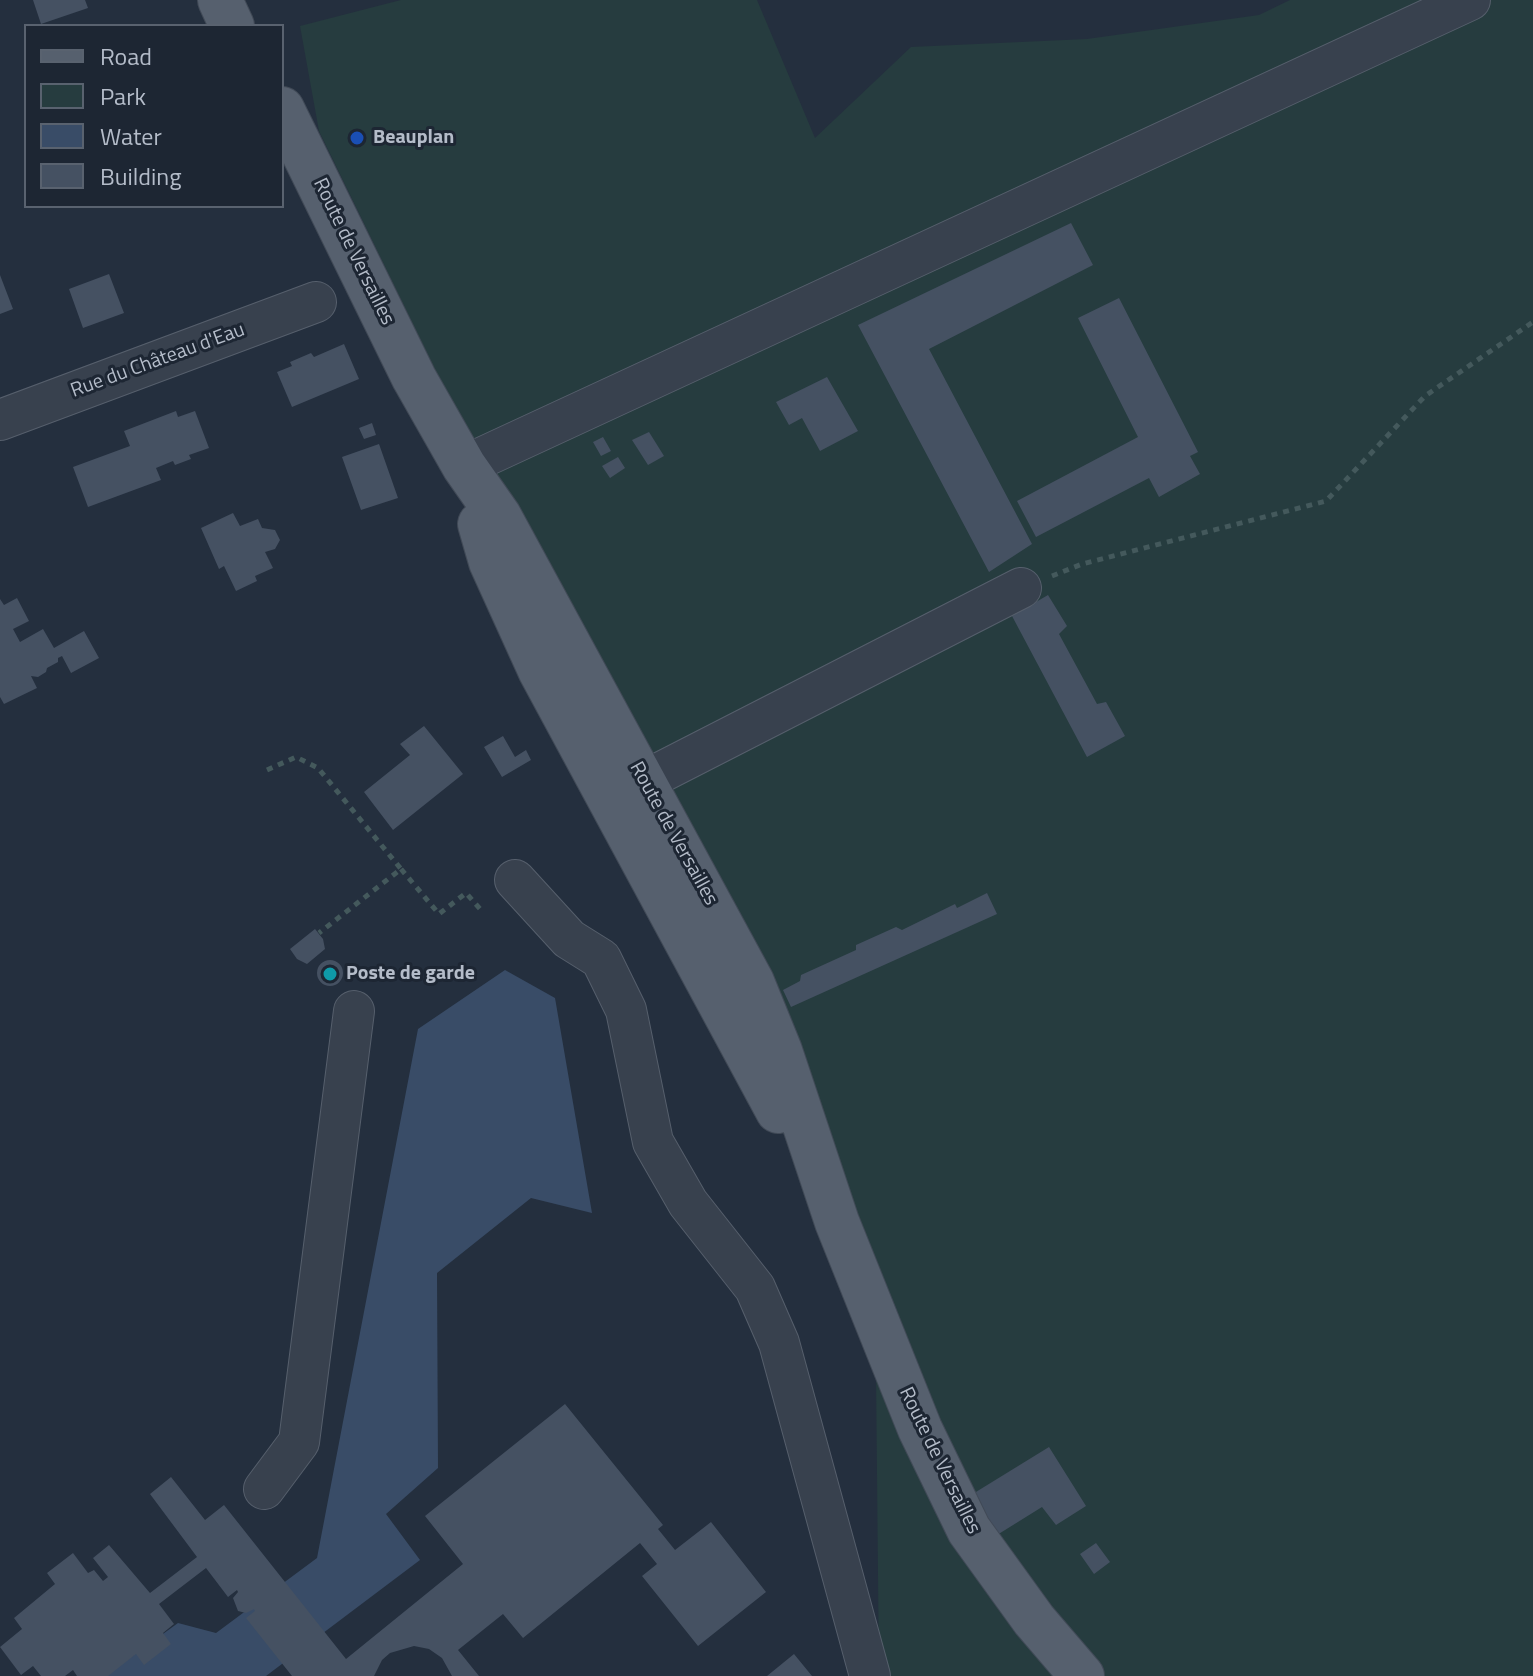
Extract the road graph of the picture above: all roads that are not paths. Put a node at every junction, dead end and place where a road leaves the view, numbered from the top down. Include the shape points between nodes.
1 (220, 0) edge
2 (255, 0) edge
3 (1470, 0) edge
4 (231, 24) edge
5 (262, 24) edge
6 (285, 108) edge
7 (316, 302) dead end
8 (0, 420) edge
9 (464, 466) junction
10 (1021, 588) road end
11 (628, 791) junction
12 (515, 880) dead end
13 (354, 1011) dead end
14 (264, 1489) dead end
15 (870, 1676) edge
16 (1082, 1676) edge

1 - 4 main road
2 - 5 main road
3 - 9 street
6 - 9 main road, Route de Versailles via 414,378
7 - 8 street, Rue du Château d'Eau
9 - 11 main road, Route de Versailles via 491,562 540,670
10 - 11 street
11 - 16 main road, Route de Versailles via 752,982 837,1222 920,1429 969,1530
12 - 15 street via 569,939 601,959 626,1010 653,1142 688,1203 755,1288 779,1343
13 - 14 street via 299,1442

